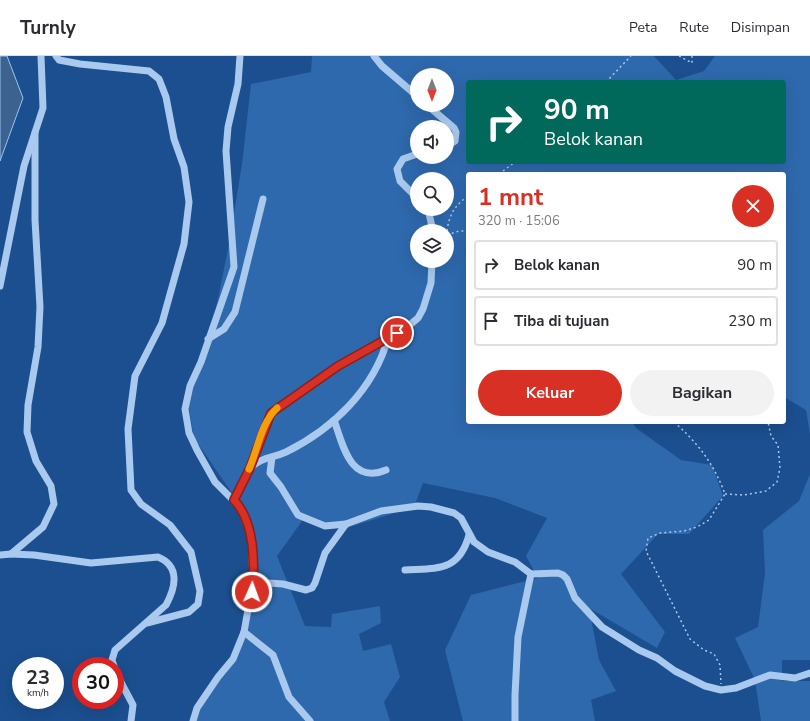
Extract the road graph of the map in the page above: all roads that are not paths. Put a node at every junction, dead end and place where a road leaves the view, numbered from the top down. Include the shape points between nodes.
1 (41, 56) edge
2 (56, 56) edge
3 (240, 56) edge
4 (374, 56) edge
5 (410, 90) edge
6 (435, 112) edge
7 (445, 120) edge
8 (454, 128) edge
9 (35, 133) junction
10 (454, 142) edge
11 (410, 156) edge
12 (410, 191) edge
13 (263, 199) dead end
14 (432, 268) edge
15 (0, 286) edge
16 (388, 338) junction
17 (208, 339) junction
18 (334, 420) junction
19 (272, 457) junction
20 (250, 468) junction
21 (386, 470) dead end
22 (234, 500) junction
23 (346, 524) junction
24 (469, 535) junction
25 (10, 554) junction
26 (0, 555) edge
27 (405, 570) dead end
28 (531, 574) junction
29 (253, 582) junction
30 (145, 624) junction
31 (244, 632) junction
32 (113, 657) edge
33 (810, 673) edge
34 (124, 688) edge
35 (131, 721) edge
36 (192, 721) edge
37 (310, 721) edge
38 (516, 721) edge

1 - 9 street via 43,108
2 - 30 street via 59,60 80,64 149,71 159,79 184,167 189,202 184,244 162,323 135,376 128,429 131,490 140,504 170,525 191,552 200,591 198,604 189,612
3 - 17 street via 238,84 228,127 226,152 234,267
4 - 5 street
6 - 7 street
8 - 10 street
9 - 15 street via 24,166
9 - 25 street via 34,220 40,307 38,347 28,405 27,432 36,461 51,486 54,504 43,527
11 - 12 street via 403,159 396,169 400,181
13 - 17 street via 235,312 224,329
14 - 16 street via 431,283 421,313 406,328
16 - 18 street via 384,352 363,391
16 - 20 street via 338,366 271,413
17 - 22 street via 185,401 185,417 196,450 215,482
18 - 19 street via 307,440
18 - 21 street via 352,465 369,474
19 - 20 street via 260,459
19 - 23 street via 270,473 298,515 325,526
20 - 22 street
22 - 29 street via 240,507 251,536
23 - 24 street via 381,512 418,506 432,507 454,513 461,518
23 - 29 street via 325,553 312,588 306,590 283,584
24 - 27 street via 457,559 447,567
24 - 28 street via 488,552 515,562
25 - 26 street
25 - 30 street via 91,564 158,557 166,560 174,575 170,598
28 - 33 street via 558,573 563,576 567,579 574,598 602,627 704,686 721,690 736,688 770,675 795,678
28 - 38 street via 518,637
29 - 31 street
30 - 32 street via 115,650
31 - 36 street via 234,659 197,708
31 - 37 street via 273,655 289,697
34 - 35 street via 133,705

